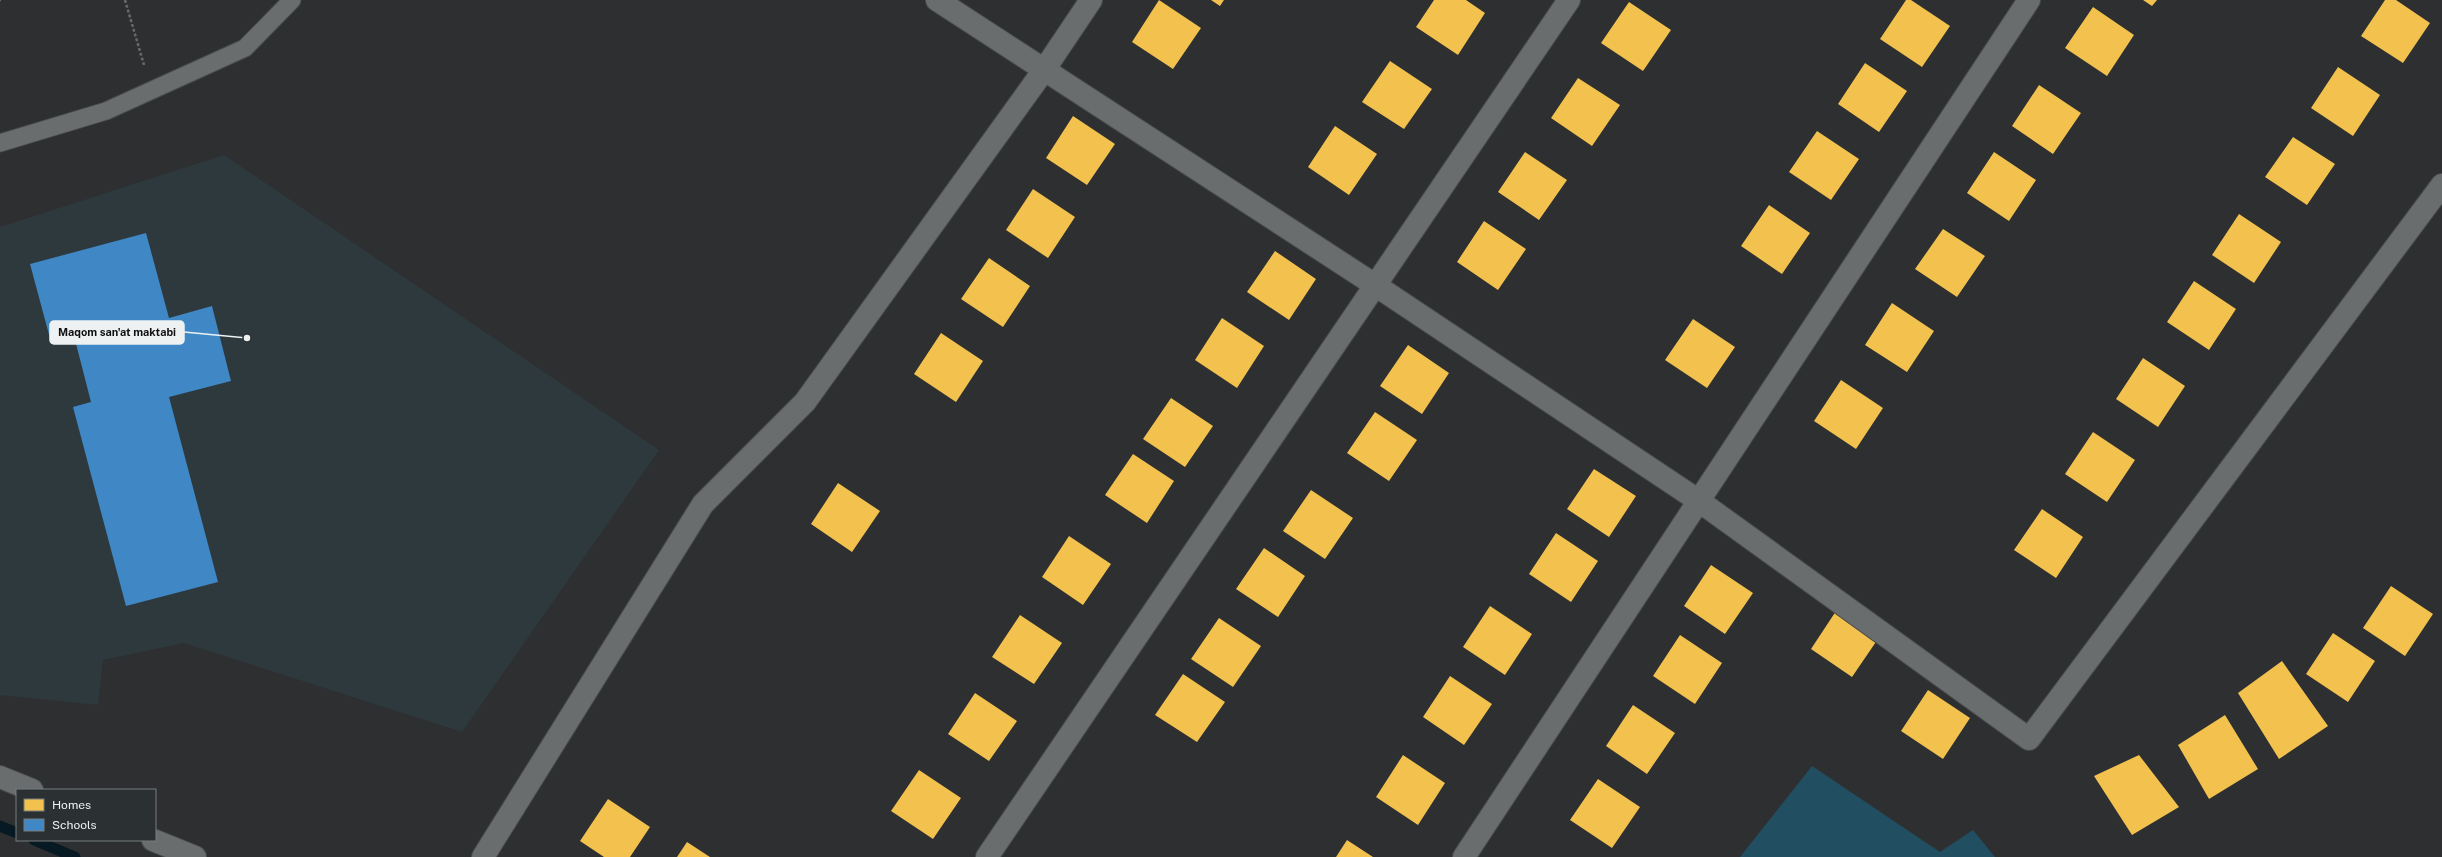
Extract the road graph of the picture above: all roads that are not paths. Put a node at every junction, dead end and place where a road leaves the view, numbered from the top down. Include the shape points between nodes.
1 (292, 0) edge
2 (937, 0) edge
3 (1091, 0) edge
4 (1569, 0) edge
5 (2029, 0) edge
6 (1044, 70) junction
7 (0, 143) edge
8 (2442, 185) edge
9 (1375, 285) junction
10 (1699, 501) junction
11 (0, 777) edge
12 (30, 789) edge
13 (155, 841) edge
14 (195, 857) edge
15 (483, 857) edge
16 (987, 857) edge
17 (1464, 857) edge

1 - 7 lane via 245,48 106,111
2 - 6 street
3 - 6 street
4 - 9 street
5 - 10 street
6 - 9 street
6 - 15 street via 805,402 703,504
8 - 10 street via 2029,739
9 - 10 street
9 - 16 street
10 - 17 street
11 - 12 street
13 - 14 street

